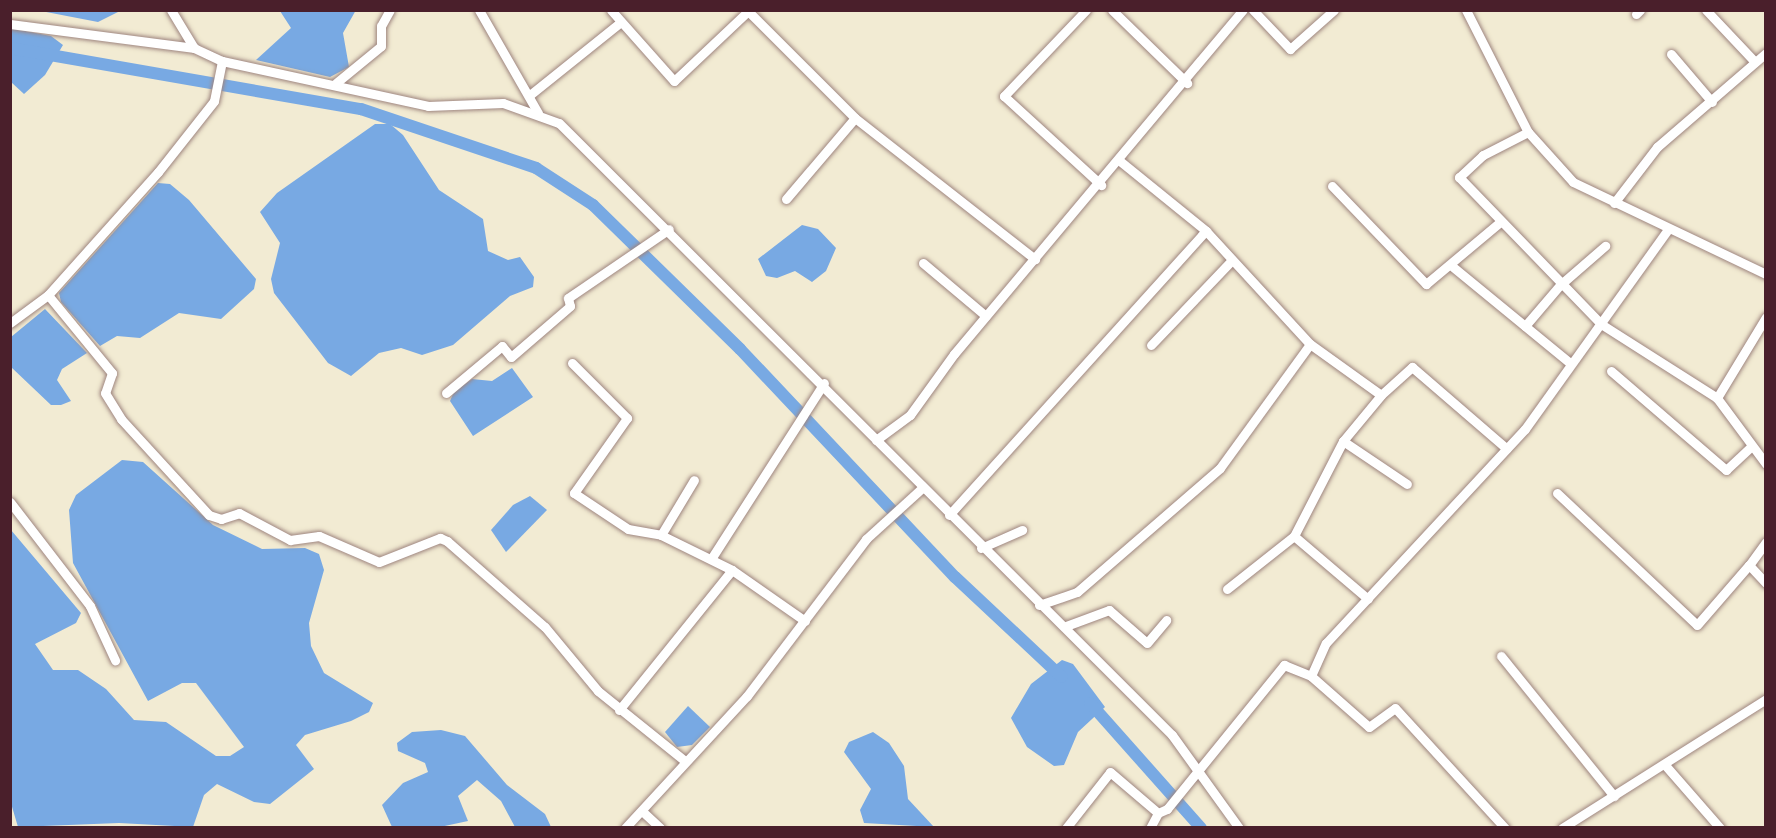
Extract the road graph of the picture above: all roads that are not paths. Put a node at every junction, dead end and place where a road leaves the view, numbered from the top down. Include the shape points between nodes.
1 (171, 10) edge
2 (390, 10) edge
3 (479, 10) edge
4 (611, 10) edge
5 (1086, 10) edge
6 (1112, 10) edge
7 (1243, 10) edge
8 (1253, 10) edge
9 (1334, 10) edge
10 (1706, 10) edge
11 (749, 11) edge
12 (1469, 12) edge
13 (621, 22) junction
14 (10, 24) edge
15 (194, 48) junction
16 (1766, 53) edge
17 (1671, 54) dead end
18 (1755, 62) junction
19 (222, 65) junction
20 (336, 83) junction
21 (1186, 83) junction
22 (531, 94) junction
23 (1712, 102) junction
24 (538, 113) junction
25 (855, 118) junction
26 (1528, 132) junction
27 (1120, 161) junction
28 (1101, 185) junction
29 (1332, 186) dead end
30 (786, 199) dead end
31 (1614, 203) junction
32 (1499, 224) junction
33 (669, 229) junction
34 (1668, 230) junction
35 (1206, 231) junction
36 (1605, 246) dead end
37 (1035, 259) junction
38 (1232, 260) junction
39 (922, 263) dead end
40 (1453, 267) junction
41 (1766, 274) edge
42 (1560, 285) junction
43 (48, 295) junction
44 (987, 316) junction
45 (1766, 317) edge
46 (10, 323) edge
47 (1601, 324) junction
48 (1526, 326) junction
49 (1310, 344) junction
50 (1151, 345) dead end
51 (572, 363) dead end
52 (1570, 363) junction
53 (1611, 371) dead end
54 (824, 383) junction
55 (446, 393) dead end
56 (1381, 395) junction
57 (1717, 398) junction
58 (876, 440) junction
59 (1342, 441) junction
60 (1751, 447) junction
61 (1507, 449) junction
62 (1766, 464) edge
63 (694, 480) dead end
64 (1407, 484) dead end
65 (921, 489) junction
66 (1557, 493) dead end
67 (10, 502) edge
68 (949, 515) junction
69 (1022, 530) dead end
70 (661, 535) junction
71 (1294, 536) junction
72 (1766, 542) edge
73 (981, 548) junction
74 (711, 559) junction
75 (1749, 565) junction
76 (732, 570) junction
77 (1766, 583) edge
78 (1227, 589) dead end
79 (1368, 599) junction
80 (1039, 605) junction
81 (1166, 620) dead end
82 (805, 621) junction
83 (1066, 626) junction
84 (1501, 656) dead end
85 (115, 660) dead end
86 (1311, 676) junction
87 (1766, 699) edge
88 (619, 710) junction
89 (685, 761) junction
90 (1665, 765) junction
91 (1199, 770) junction
92 (1614, 796) junction
93 (642, 811) junction
94 (1162, 811) junction
95 (625, 828) edge
96 (660, 828) edge
97 (1066, 828) edge
98 (1150, 828) edge
99 (1239, 828) edge
100 (1505, 828) edge
101 (1562, 828) edge
102 (1720, 828) edge

1 - 15 street
2 - 20 street via 381,26 381,46
3 - 22 street
4 - 13 street
5 - 28 street via 1004,96
6 - 21 street
7 - 21 street
8 - 9 street via 1290,49
10 - 18 street
11 - 13 street via 674,81
11 - 25 street
12 - 26 street
13 - 22 street
14 - 15 street
15 - 19 street
16 - 18 street
17 - 23 street
18 - 23 street
19 - 20 street
19 - 43 street via 214,101
20 - 24 street via 428,106 503,103
21 - 27 street
22 - 24 street
23 - 31 street via 1657,147
24 - 33 street via 576,136
25 - 30 street
25 - 37 street
26 - 31 street via 1573,182
26 - 32 street via 1483,155 1459,177
27 - 28 street
27 - 35 street
28 - 37 street
29 - 40 street via 1426,284
31 - 34 street
32 - 40 street
32 - 42 street
33 - 54 street
33 - 55 street via 568,298 570,306 511,357 501,346
34 - 41 street
34 - 47 street
35 - 38 street
35 - 68 street
36 - 42 street
37 - 44 street
38 - 49 street
38 - 50 street
39 - 44 street
40 - 48 street
42 - 47 street
42 - 48 street
43 - 46 street
43 - 88 street via 112,373 105,393 121,418 209,515 221,519 239,513 290,540 319,536 379,562 440,538 447,541 545,627
44 - 58 street via 910,415
45 - 57 street
47 - 52 street
47 - 57 street
48 - 52 street
49 - 56 street
49 - 80 street via 1220,468 1077,592
51 - 70 street via 627,418 574,493 628,529
52 - 61 street
53 - 60 street via 1726,470
54 - 58 street
54 - 74 street
56 - 59 street
56 - 61 street via 1412,367
57 - 60 street
58 - 65 street
59 - 64 street
59 - 71 street
60 - 62 street
61 - 79 street
63 - 70 street
65 - 68 street
65 - 82 street via 877,531
66 - 75 street via 1697,625
67 - 85 street via 90,606
68 - 73 street
69 - 73 street
70 - 74 street
71 - 78 street
71 - 79 street
72 - 75 street
73 - 80 street
74 - 76 street
75 - 77 street
76 - 82 street
76 - 88 street
79 - 86 street via 1326,643
80 - 83 street
81 - 83 street via 1147,643 1108,610
82 - 89 street via 747,696
83 - 91 street
84 - 92 street
86 - 91 street via 1284,666
86 - 100 street via 1369,727 1395,708
87 - 90 street
88 - 89 street
89 - 93 street
90 - 92 street
90 - 102 street
91 - 94 street via 1188,789
91 - 99 street
92 - 101 street
93 - 95 street
93 - 96 street
94 - 97 street via 1110,772
94 - 98 street

